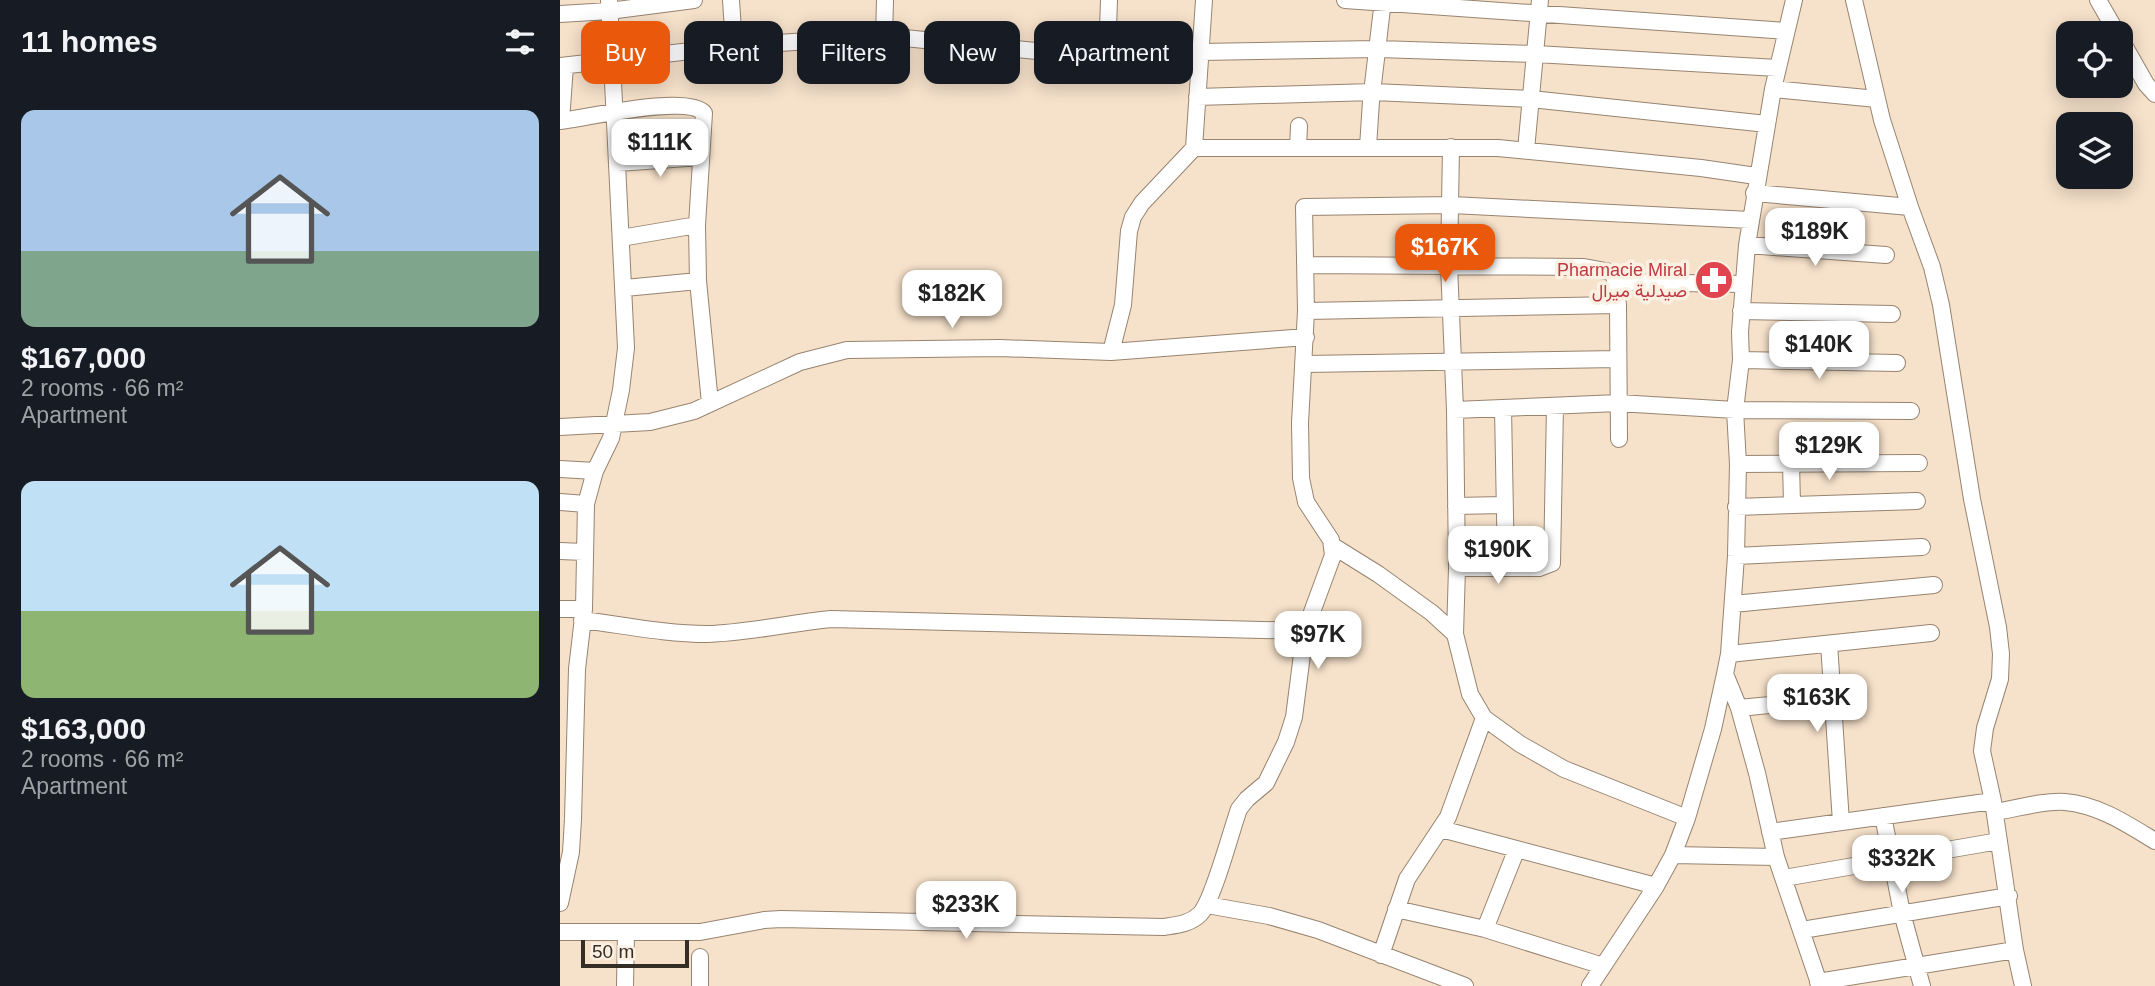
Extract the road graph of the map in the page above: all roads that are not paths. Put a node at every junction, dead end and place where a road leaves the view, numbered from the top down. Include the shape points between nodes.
1 (694, 0) edge
2 (731, 0) edge
3 (885, 0) edge
4 (1110, 0) edge
5 (1204, 0) edge
6 (1345, 0) edge
7 (1794, 0) edge
8 (1854, 0) edge
9 (2098, 0) edge
10 (1383, 1) edge
11 (609, 6) edge
12 (1539, 7) edge
13 (560, 14) edge
14 (732, 21) edge
15 (884, 21) edge
16 (1109, 21) edge
17 (2110, 21) edge
18 (1786, 32) junction
19 (910, 39) edge
20 (1378, 49) junction
21 (1034, 51) edge
22 (1193, 52) edge
23 (1200, 52) junction
24 (1536, 54) junction
25 (2133, 61) edge
26 (581, 64) edge
27 (562, 66) edge
28 (1777, 68) junction
29 (614, 84) edge
30 (1773, 89) junction
31 (1373, 92) junction
32 (2155, 94) edge
33 (1197, 97) junction
34 (1531, 99) junction
35 (1877, 99) junction
36 (616, 112) junction
37 (561, 121) edge
38 (1767, 124) junction
39 (1299, 126) dead end
40 (1451, 147) junction
41 (1194, 148) junction
42 (1298, 148) junction
43 (1368, 148) junction
44 (1526, 149) junction
45 (700, 158) junction
46 (618, 163) junction
47 (1756, 176) junction
48 (1754, 193) junction
49 (1452, 205) junction
50 (1910, 208) junction
51 (1750, 220) junction
52 (697, 225) junction
53 (621, 238) junction
54 (1746, 245) junction
55 (1886, 255) dead end
56 (1306, 265) junction
57 (1449, 265) junction
58 (698, 281) junction
59 (1616, 282) junction
60 (1743, 284) junction
61 (625, 288) junction
62 (1618, 305) junction
63 (1451, 308) junction
64 (1306, 311) junction
65 (1741, 311) junction
66 (1892, 314) dead end
67 (1306, 337) junction
68 (1111, 352) junction
69 (1618, 359) junction
70 (1741, 360) junction
71 (1453, 362) junction
72 (1897, 363) dead end
73 (1305, 364) junction
74 (710, 403) junction
75 (1619, 403) junction
76 (1555, 406) junction
77 (1503, 408) junction
78 (1455, 410) junction
79 (1735, 410) junction
80 (1910, 411) dead end
81 (614, 424) junction
82 (560, 427) edge
83 (1619, 439) dead end
84 (1919, 463) dead end
85 (1738, 464) junction
86 (1791, 464) junction
87 (560, 469) edge
88 (595, 471) junction
89 (1917, 501) dead end
90 (560, 502) edge
91 (586, 504) junction
92 (1792, 504) junction
93 (1456, 506) junction
94 (1503, 506) junction
95 (1736, 507) junction
96 (1333, 547) junction
97 (1922, 547) dead end
98 (560, 551) edge
99 (584, 552) junction
100 (1735, 556) junction
101 (1457, 568) junction
102 (1506, 568) junction
103 (1934, 585) dead end
104 (1733, 604) junction
105 (560, 609) edge
106 (583, 615) junction
107 (1305, 631) junction
108 (1931, 633) dead end
109 (1455, 634) junction
110 (1829, 644) junction
111 (1729, 654) junction
112 (560, 669) edge
113 (577, 669) junction
114 (1725, 674) junction
115 (1833, 699) junction
116 (1739, 708) junction
117 (1484, 718) junction
118 (568, 733) edge
119 (567, 784) edge
120 (1994, 806) junction
121 (1882, 816) junction
122 (1687, 818) junction
123 (567, 819) edge
124 (1841, 822) junction
125 (1441, 829) junction
126 (1770, 832) junction
127 (1999, 841) junction
128 (2155, 841) edge
129 (1516, 851) junction
130 (1673, 855) junction
131 (1776, 857) junction
132 (1890, 860) junction
133 (1784, 878) junction
134 (1656, 886) junction
135 (2009, 896) junction
136 (560, 903) edge
137 (1208, 905) junction
138 (1396, 909) junction
139 (1902, 914) junction
140 (1485, 929) junction
141 (1802, 930) junction
142 (560, 932) edge
143 (626, 932) junction
144 (2015, 950) junction
145 (1381, 955) junction
146 (700, 957) dead end
147 (1603, 966) junction
148 (1917, 966) junction
149 (1597, 984) edge
150 (1819, 984) edge
151 (625, 986) edge
152 (700, 986) edge
153 (1465, 986) edge
154 (1922, 986) edge
155 (2023, 986) edge

1 - 11 street
2 - 14 street
3 - 15 street
4 - 16 street
5 - 23 street
6 - 10 street
7 - 18 street
8 - 35 street
9 - 17 street
10 - 12 street
10 - 20 street
11 - 13 street
12 - 18 street
12 - 24 street
18 - 28 street
19 - 21 street
20 - 23 street
20 - 24 street
20 - 31 street
22 - 23 street
23 - 33 street
24 - 28 street
24 - 34 street
25 - 32 street
26 - 27 street
27 - 37 street
28 - 30 street
29 - 36 street
30 - 35 street
30 - 38 street
31 - 33 street
31 - 34 street
31 - 43 street
33 - 41 street
34 - 38 street
34 - 44 street
35 - 50 street
36 - 37 street
36 - 45 street via 697,107 705,119
36 - 46 street
38 - 47 street
39 - 42 street
40 - 43 street
40 - 44 street
40 - 49 street
41 - 42 street
41 - 68 street via 1133,217 1123,305
42 - 43 street
44 - 47 street
45 - 46 street
45 - 52 street
46 - 53 street
47 - 48 street
48 - 50 street
48 - 51 street
49 - 51 street
49 - 56 street via 1304,207
49 - 57 street
50 - 120 street via 1941,306 1998,627 2000,679 1982,751
51 - 54 street
52 - 53 street
52 - 58 street
53 - 61 street
54 - 55 street
54 - 60 street
56 - 57 street
56 - 64 street
57 - 59 street via 1584,267 1611,272
57 - 63 street
58 - 61 street
58 - 74 street
59 - 60 street
59 - 62 street
60 - 65 street
61 - 81 street via 626,348
62 - 63 street
62 - 69 street
63 - 64 street
63 - 71 street
64 - 67 street
65 - 66 street
65 - 70 street
67 - 68 street
67 - 73 street
68 - 74 street via 847,350 800,362
69 - 71 street
69 - 75 street
70 - 72 street
70 - 79 street
71 - 73 street
71 - 78 street
73 - 96 street via 1300,423 1303,491
74 - 81 street via 650,422
75 - 76 street
75 - 79 street
75 - 83 street
76 - 77 street
76 - 102 street via 1552,563 1539,568
77 - 78 street
77 - 94 street
78 - 93 street
79 - 80 street
79 - 85 street
81 - 82 street
81 - 88 street
84 - 86 street
85 - 86 street
85 - 95 street
86 - 92 street
87 - 88 street
88 - 91 street
89 - 92 street
90 - 91 street
91 - 99 street
92 - 95 street
93 - 94 street
93 - 101 street
94 - 102 street
95 - 100 street
96 - 107 street
96 - 109 street via 1433,613
97 - 100 street
98 - 99 street
99 - 106 street
100 - 104 street
101 - 102 street
101 - 109 street
103 - 104 street
104 - 111 street
105 - 106 street
106 - 107 street via 704,634 831,620
106 - 113 street
107 - 137 street via 1294,717 1286,742 1266,783 1239,809
108 - 110 street
109 - 117 street via 1470,694
110 - 111 street
110 - 115 street
111 - 114 street
112 - 113 street
113 - 118 street
114 - 116 street
114 - 122 street
115 - 116 street
115 - 124 street
116 - 126 street
117 - 122 street via 1564,769
117 - 125 street
118 - 119 street
119 - 123 street
120 - 121 street
120 - 127 street
120 - 128 street via 2063,802 2088,807
121 - 124 street
121 - 132 street
122 - 130 street
123 - 136 street via 571,852
124 - 126 street
125 - 129 street
125 - 138 street via 1407,879
126 - 131 street
127 - 132 street
127 - 135 street
129 - 134 street
129 - 140 street
130 - 131 street
130 - 134 street
131 - 133 street
132 - 133 street
132 - 139 street
133 - 141 street
134 - 147 street
135 - 139 street
135 - 144 street
137 - 143 street via 1187,923 1164,926 781,919 700,932
137 - 145 street via 1318,930
138 - 140 street
138 - 145 street
139 - 141 street
139 - 148 street
140 - 147 street
141 - 150 street
142 - 143 street
143 - 151 street
144 - 148 street
144 - 155 street
145 - 153 street
146 - 152 street
147 - 149 street
148 - 150 street
148 - 154 street

